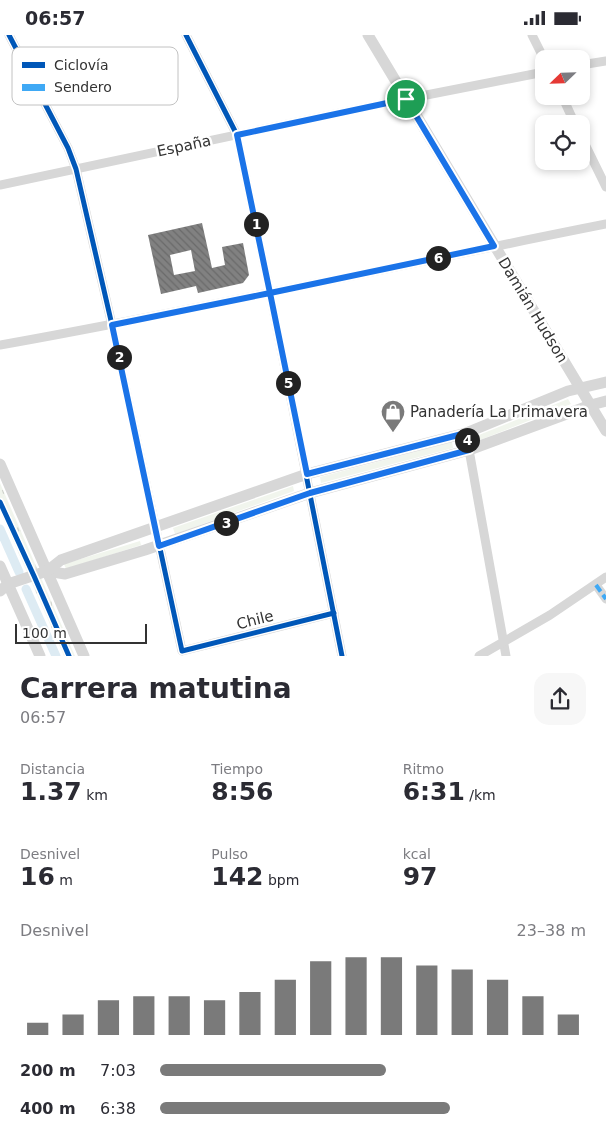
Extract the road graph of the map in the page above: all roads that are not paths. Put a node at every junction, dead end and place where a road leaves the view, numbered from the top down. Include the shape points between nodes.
1 (9, 35) edge
2 (186, 35) edge
3 (368, 35) edge
4 (532, 35) edge
5 (15, 47) edge
6 (540, 50) edge
7 (606, 61) edge
8 (590, 64) edge
9 (535, 74) edge
10 (406, 99) junction
11 (46, 105) edge
12 (237, 135) junction
13 (590, 154) edge
14 (76, 169) junction
15 (0, 185) edge
16 (606, 187) edge
17 (606, 224) edge
18 (494, 246) junction
19 (270, 293) junction
20 (112, 325) junction
21 (0, 345) edge
22 (606, 382) edge
23 (580, 387) junction
24 (606, 401) edge
25 (590, 405) junction
26 (606, 431) edge
27 (466, 433) junction
28 (469, 450) junction
29 (0, 464) edge
30 (307, 474) junction
31 (310, 493) junction
32 (156, 528) junction
33 (159, 546) junction
34 (0, 566) edge
35 (47, 571) junction
36 (606, 577) edge
37 (596, 585) junction
38 (3, 586) edge
39 (606, 599) edge
40 (334, 613) junction
41 (504, 642) junction
42 (40, 656) edge
43 (84, 656) edge
44 (342, 656) edge
45 (479, 656) edge
46 (506, 656) edge

1 - 5 street
2 - 12 street
3 - 10 street, Damián Hudson
4 - 6 street
7 - 8 street
9 - 10 street, España
10 - 12 street, España
10 - 18 street, Damián Hudson
11 - 14 street
12 - 14 street, España
12 - 19 street
13 - 16 street
14 - 15 street, España
14 - 20 street
17 - 18 street
18 - 19 street
18 - 23 street, Damián Hudson
19 - 20 street
19 - 30 street
20 - 21 street
20 - 32 street
22 - 23 street
23 - 25 street, Damián Hudson
23 - 27 street
24 - 25 street
25 - 26 street, Damián Hudson
25 - 28 street
27 - 28 street
27 - 30 street
28 - 31 street
28 - 41 street
29 - 35 street
30 - 31 street
30 - 32 street
31 - 33 street
31 - 40 street
32 - 33 street
32 - 35 street via 61,560
33 - 35 street via 65,575
33 - 40 street, Chile via 182,651
34 - 38 street
35 - 38 street
35 - 43 street
36 - 37 street
37 - 39 street
37 - 41 street
38 - 42 street
40 - 44 street
41 - 45 street
41 - 46 street

